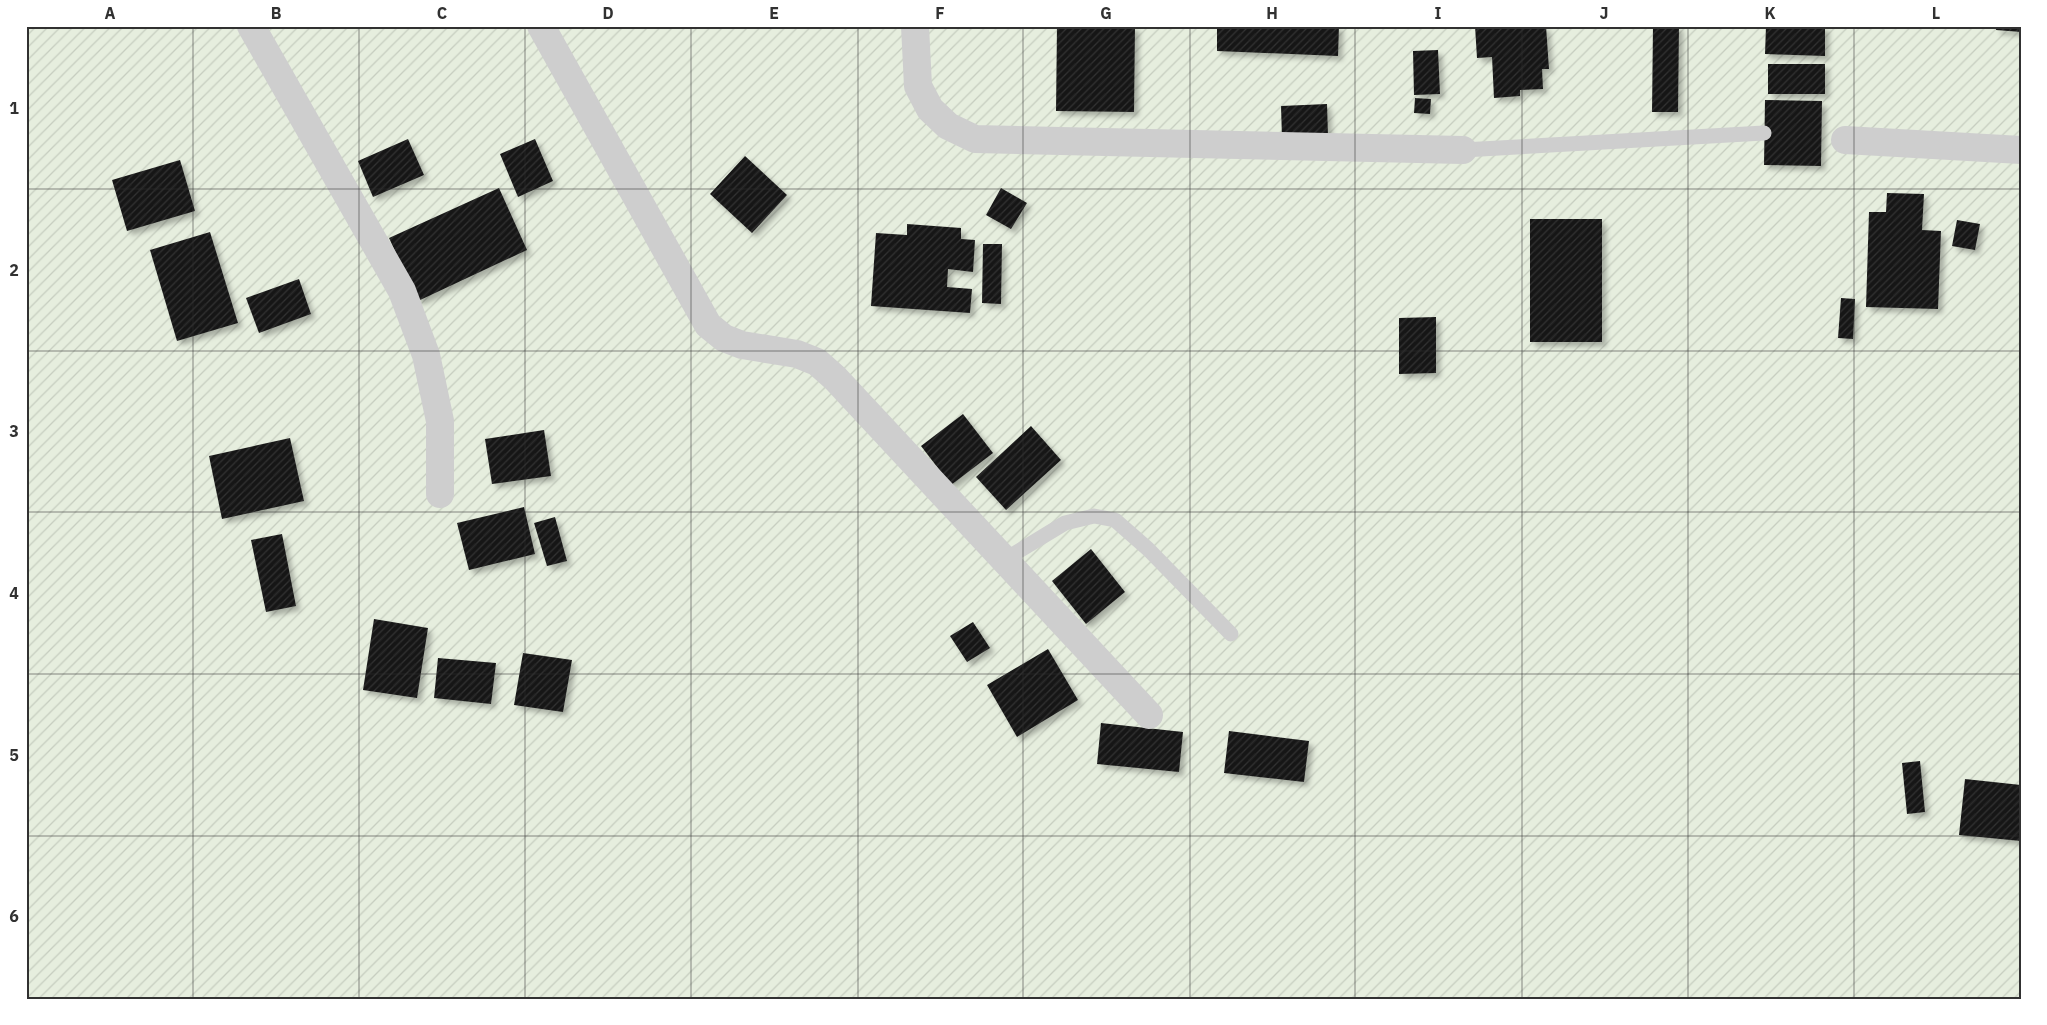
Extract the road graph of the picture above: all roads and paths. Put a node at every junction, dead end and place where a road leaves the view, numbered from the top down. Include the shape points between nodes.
1 (251, 26) edge
2 (541, 26) edge
3 (915, 26) edge
4 (1764, 133) dead end
5 (1844, 140) dead end
6 (1462, 150) joint
7 (2021, 150) edge
8 (440, 494) dead end
9 (1004, 560) junction
10 (1231, 634) dead end
11 (1149, 715) dead end

1 - 8 street via 402,291 426,355 440,421
2 - 9 street via 708,325 724,338 742,345 797,354 817,362
3 - 6 street via 918,86 930,109 948,126 974,139
4 - 6 lane
5 - 7 street
9 - 10 lane via 1065,522 1094,516 1115,520
9 - 11 street

